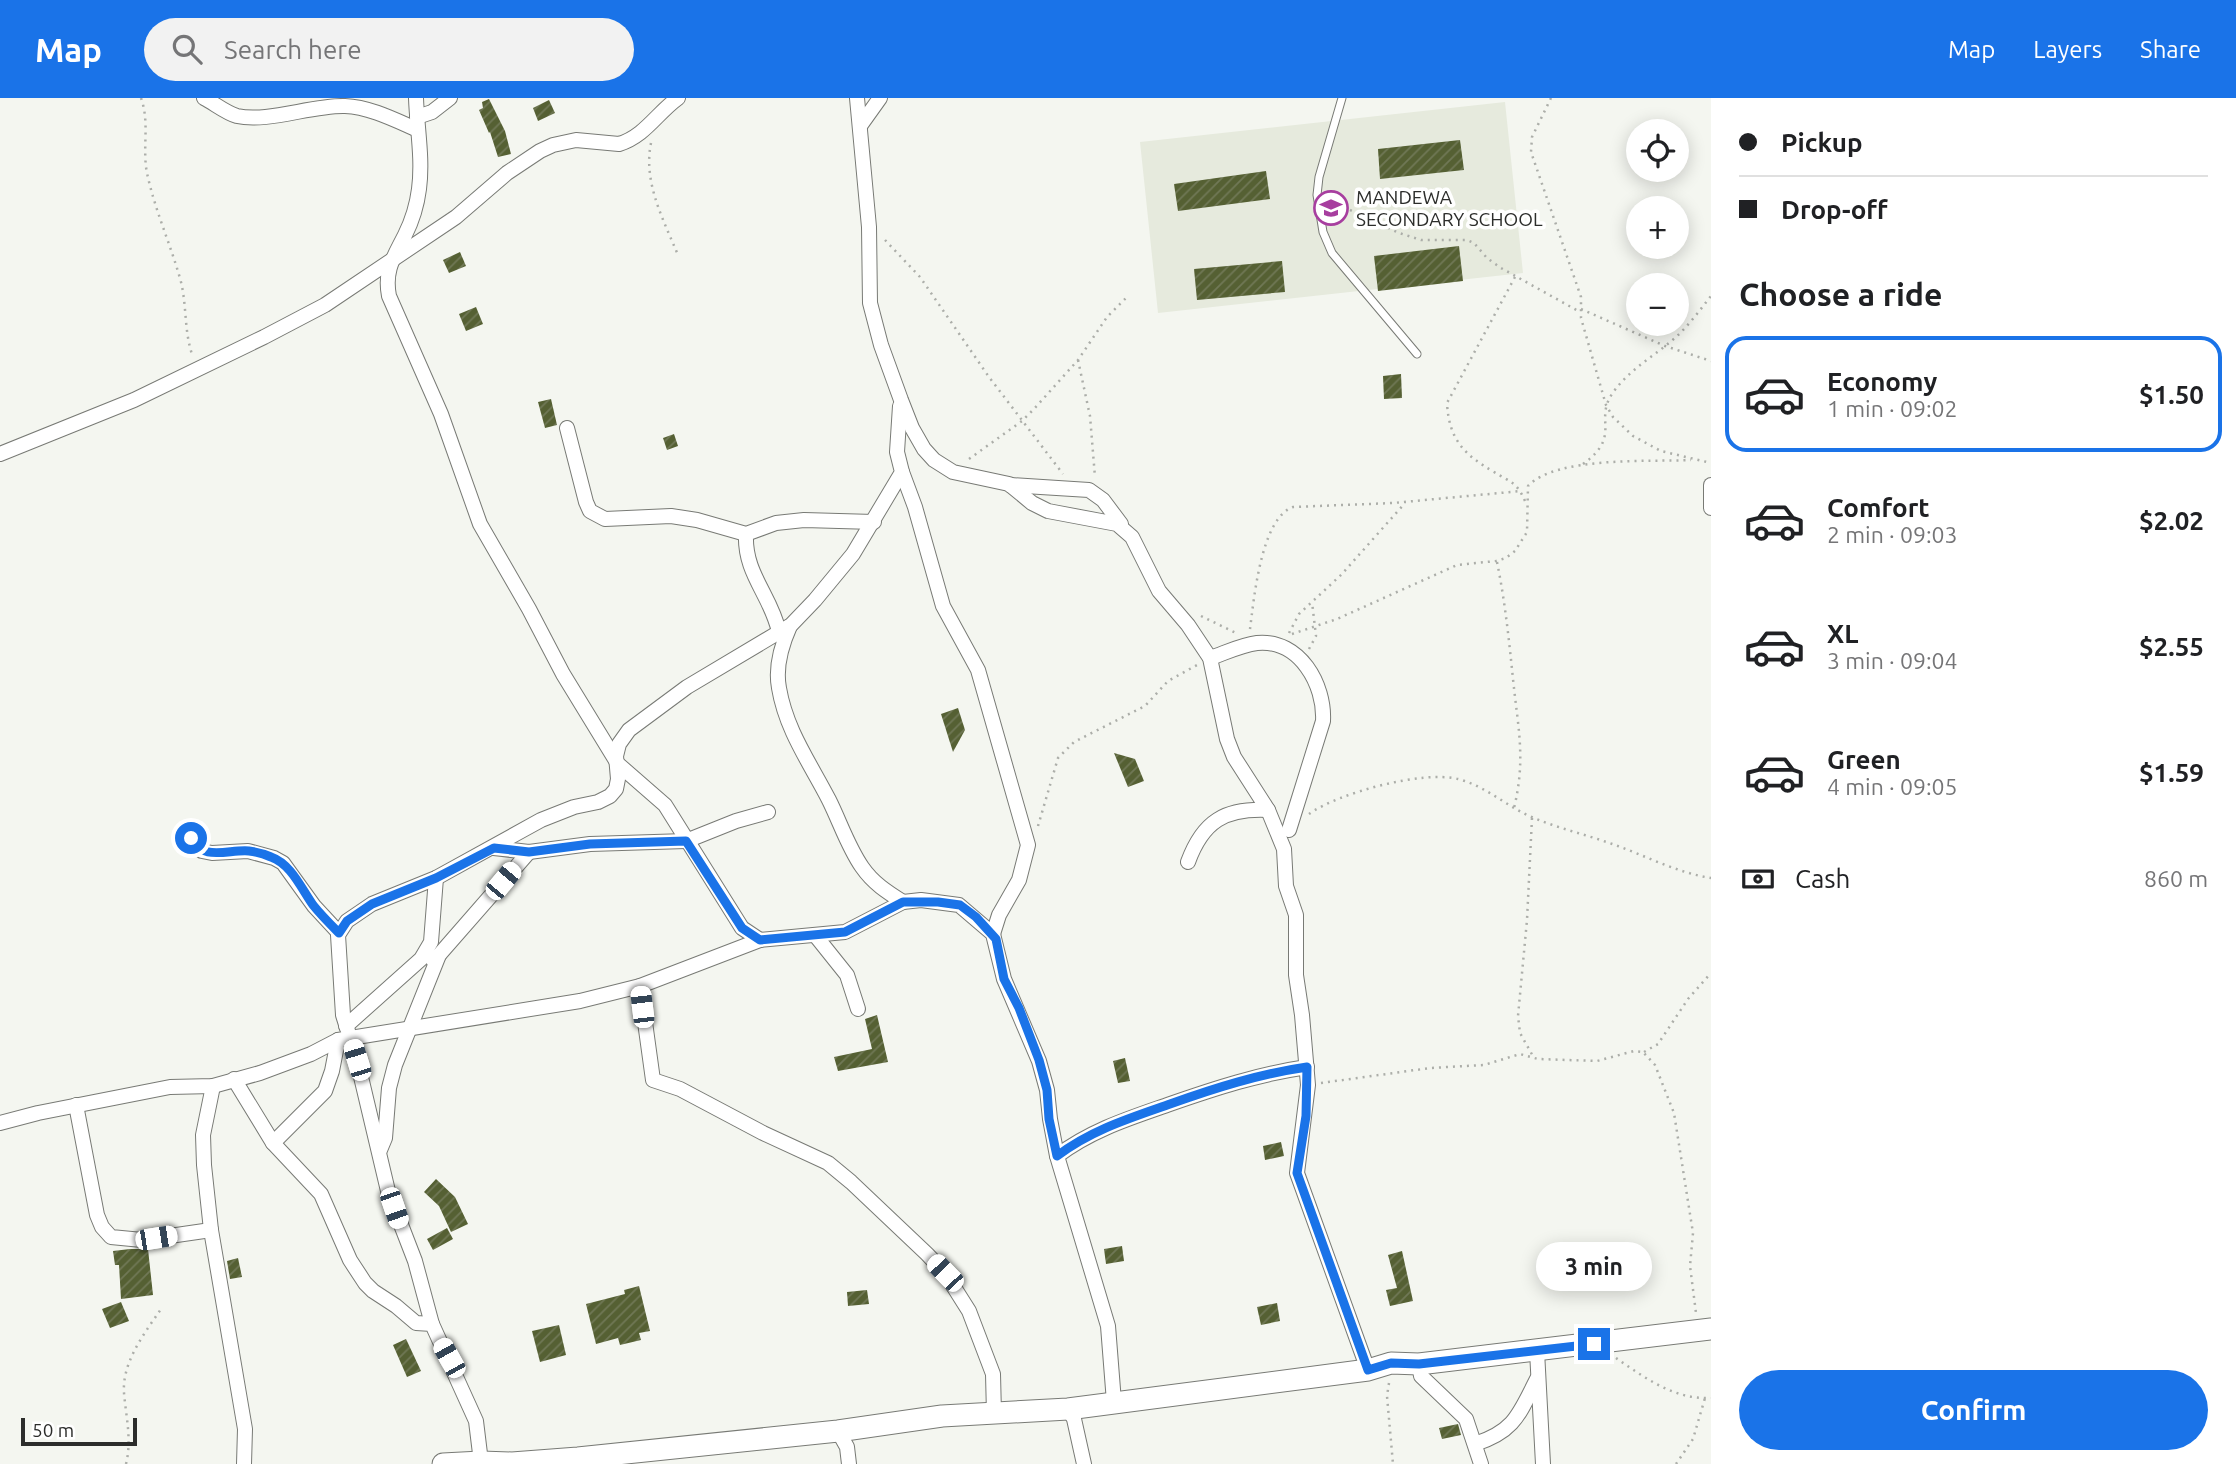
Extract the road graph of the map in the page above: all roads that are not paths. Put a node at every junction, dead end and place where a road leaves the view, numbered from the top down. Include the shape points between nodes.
1 (204, 98) edge
2 (296, 98) edge
3 (416, 98) edge
4 (450, 98) edge
5 (678, 98) edge
6 (857, 98) edge
7 (880, 98) edge
8 (1342, 98) edge
9 (335, 102) edge
10 (310, 108) junction
11 (417, 123) junction
12 (860, 126) junction
13 (390, 261) junction
14 (1417, 354) dead end
15 (901, 400) junction
16 (567, 428) dead end
17 (0, 454) edge
18 (902, 472) junction
19 (1009, 484) junction
20 (1711, 485) edge
21 (1711, 508) edge
22 (874, 522) junction
23 (1125, 530) junction
24 (746, 534) junction
25 (785, 628) junction
26 (1210, 658) junction
27 (618, 764) junction
28 (1268, 810) junction
29 (768, 812) dead end
30 (1289, 830) road end
31 (189, 832) dead end
32 (686, 841) junction
33 (494, 848) junction
34 (529, 852) junction
35 (1188, 862) dead end
36 (436, 878) junction
37 (903, 902) junction
38 (339, 933) junction
39 (993, 934) junction
40 (815, 935) junction
41 (760, 940) junction
42 (439, 955) junction
43 (408, 971) junction
44 (640, 986) junction
45 (858, 1009) dead end
46 (408, 1030) junction
47 (345, 1035) junction
48 (1307, 1067) junction
49 (234, 1080) junction
50 (213, 1086) junction
51 (76, 1105) junction
52 (0, 1123) edge
53 (273, 1143) junction
54 (380, 1151) junction
55 (1057, 1156) junction
56 (211, 1230) junction
57 (432, 1324) junction
58 (1706, 1330) edge
59 (1537, 1351) junction
60 (1419, 1364) junction
61 (1368, 1370) junction
62 (1538, 1378) junction
63 (1114, 1402) junction
64 (1068, 1409) junction
65 (994, 1414) junction
66 (838, 1431) junction
67 (1475, 1444) junction
68 (481, 1462) junction
69 (535, 1462) edge
70 (244, 1464) edge
71 (443, 1464) edge
72 (849, 1464) edge
73 (1084, 1464) edge
74 (1481, 1464) edge
75 (1543, 1464) edge

1 - 10 street via 236,116
2 - 10 street
3 - 11 street
4 - 11 street
5 - 13 street via 631,140 619,144 576,140 540,151 456,217
6 - 12 street
7 - 12 street
8 - 14 lane via 1319,177 1323,232 1332,253
9 - 10 street
9 - 11 street
11 - 13 street via 421,166 417,200 405,236
12 - 15 street via 870,303
13 - 17 street via 325,305 199,369
13 - 27 street via 389,296 451,438 480,524
15 - 18 street via 897,452
15 - 19 street via 912,428 934,460 953,472
16 - 24 street via 586,502 596,516 671,516
18 - 22 street
18 - 39 street via 943,606 978,670 1028,845 1019,880
19 - 23 street via 1048,511 1109,521
19 - 23 street via 1096,493
20 - 21 street
22 - 24 street via 804,520 776,523
22 - 25 street via 815,600
23 - 26 street via 1159,591
24 - 25 street via 751,572
25 - 27 street via 687,687 629,730 619,744
25 - 37 street via 778,687 794,738 861,866
26 - 28 street via 1227,739
26 - 30 street via 1253,641 1284,648 1312,673 1324,705 1322,721
27 - 32 street via 665,805
27 - 33 street via 616,789 610,796 541,820
28 - 35 street via 1230,813 1214,822 1201,834
28 - 48 street via 1284,849 1286,886 1296,915 1296,975
29 - 32 street
31 - 38 street via 202,851 248,851 283,863
32 - 34 street via 590,844
32 - 41 street via 742,928
33 - 34 street
33 - 36 street
34 - 42 street
36 - 38 street via 372,904 347,921
36 - 43 street via 431,942
37 - 39 street via 960,905
37 - 40 street via 845,932
38 - 47 street
39 - 55 street via 1004,979 1047,1090
40 - 41 street
40 - 45 street via 847,975
41 - 44 street
42 - 43 street
42 - 46 street
43 - 47 street
44 - 46 street via 580,1002
44 - 65 street via 653,1080 828,1163 945,1273 969,1311 993,1374
46 - 47 street
46 - 54 street via 389,1088
47 - 49 street via 311,1054
47 - 53 street via 325,1091
47 - 54 street
48 - 55 street via 1270,1072 1153,1110 1096,1131
48 - 61 street via 1297,1173
49 - 50 street
49 - 53 street
50 - 51 street via 170,1087
50 - 56 street via 203,1135
51 - 52 street
51 - 56 street via 97,1215 111,1237 142,1240
53 - 57 street via 321,1194 350,1260 373,1292 416,1323
54 - 57 street via 388,1191 415,1261
55 - 63 street via 1108,1326
56 - 70 street via 246,1429
57 - 68 street via 476,1421
58 - 59 main road
59 - 60 main road
59 - 62 street
60 - 61 main road via 1391,1363
60 - 67 street via 1421,1376 1466,1419
61 - 63 main road
62 - 67 street via 1512,1424
62 - 75 street
63 - 64 main road
64 - 65 main road
64 - 73 street
65 - 66 main road via 942,1416
66 - 69 main road
66 - 72 street
67 - 74 street
68 - 69 main road
68 - 71 main road

